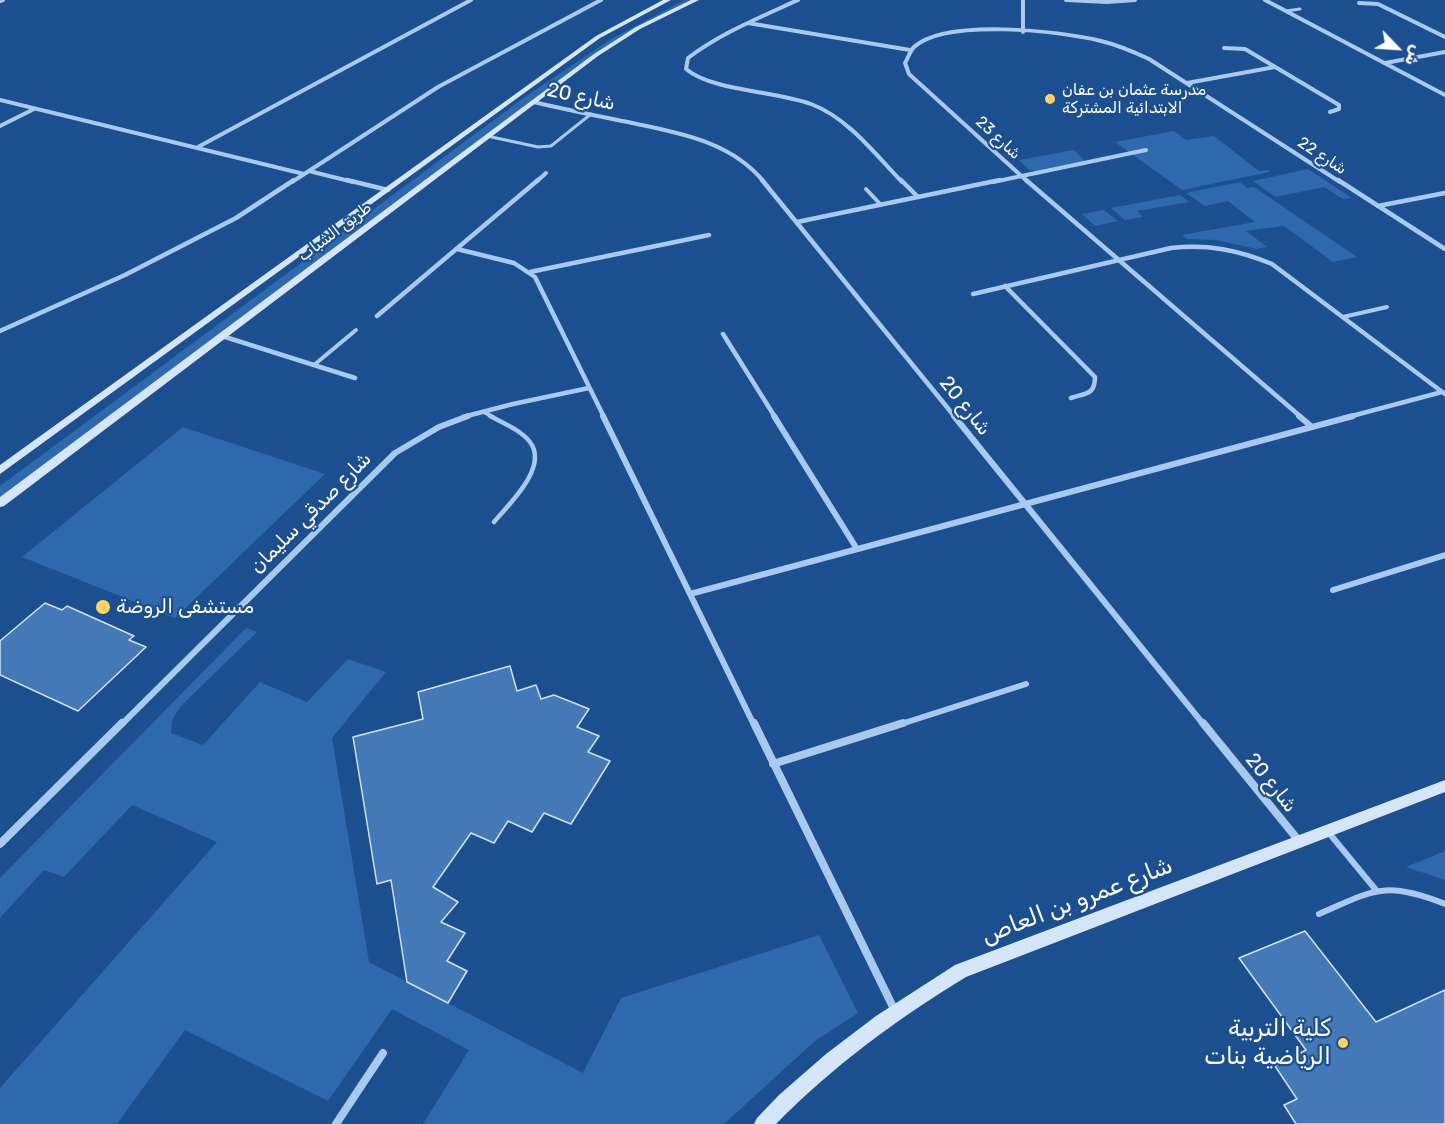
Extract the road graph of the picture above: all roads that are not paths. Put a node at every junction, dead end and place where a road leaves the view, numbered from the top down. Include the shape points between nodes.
1 (471, 0) edge
2 (601, 0) edge
3 (668, 0) edge
4 (696, 0) edge
5 (798, 0) edge
6 (1023, 0) edge
7 (1066, 0) edge
8 (1135, 0) edge
9 (1265, 0) edge
10 (1359, 3) dead end
11 (1300, 9) dead end
12 (1286, 11) junction
13 (748, 23) junction
14 (1023, 32) junction
15 (1445, 37) edge
16 (1224, 48) dead end
17 (910, 50) junction
18 (1445, 52) edge
19 (1384, 63) junction
20 (1275, 67) junction
21 (1186, 83) junction
22 (1445, 95) edge
23 (0, 100) edge
24 (533, 102) junction
25 (34, 109) junction
26 (1330, 112) dead end
27 (591, 114) junction
28 (0, 126) edge
29 (487, 136) junction
30 (198, 147) junction
31 (1146, 150) dead end
32 (307, 172) junction
33 (546, 173) dead end
34 (1021, 176) junction
35 (866, 189) dead end
36 (388, 190) junction
37 (1445, 193) edge
38 (918, 197) junction
39 (881, 205) junction
40 (1378, 206) junction
41 (797, 222) junction
42 (709, 235) dead end
43 (457, 249) junction
44 (1445, 249) edge
45 (1119, 260) junction
46 (530, 272) junction
47 (1005, 286) junction
48 (973, 294) dead end
49 (1387, 306) dead end
50 (377, 316) dead end
51 (1342, 317) junction
52 (356, 330) dead end
53 (0, 331) edge
54 (723, 334) dead end
55 (222, 336) junction
56 (314, 365) junction
57 (355, 378) dead end
58 (589, 388) junction
59 (1444, 393) edge
60 (1071, 398) dead end
61 (484, 412) junction
62 (1312, 427) junction
63 (0, 470) edge
64 (0, 502) edge
65 (1025, 504) junction
66 (494, 522) dead end
67 (856, 549) junction
68 (1445, 555) edge
69 (1333, 590) dead end
70 (690, 594) junction
71 (1026, 684) dead end
72 (773, 764) junction
73 (1445, 786) edge
74 (1328, 831) junction
75 (1300, 842) junction
76 (0, 844) edge
77 (1376, 890) junction
78 (1445, 904) edge
79 (1319, 914) dead end
80 (896, 1012) junction
81 (383, 1053) dead end
82 (336, 1124) edge
83 (763, 1124) edge

1 - 30 street
2 - 32 street via 438,87
3 - 36 main road, طريق الشباب via 598,37
4 - 24 main road, طريق الشباب via 617,41
5 - 13 street
6 - 14 street
7 - 8 street
9 - 12 street
10 - 15 street via 1381,5
11 - 12 lane
12 - 19 street
13 - 17 street
13 - 38 street via 691,55 685,65 689,72 705,80 802,101 828,111
14 - 17 street via 951,32 925,39
14 - 21 street via 1077,36 1113,44 1141,55
16 - 20 street via 1242,48
17 - 34 street, شارع 23 via 905,63 909,74
18 - 19 street
19 - 22 street
20 - 21 street
20 - 26 street via 1339,105 1339,110
21 - 40 street, شارع 22
23 - 25 street
24 - 27 street, شارع 20
24 - 29 main road, طريق الشباب
25 - 28 street
25 - 30 street
27 - 29 lane via 551,146
27 - 41 street, شارع 20 via 684,135 726,150 755,171
29 - 55 main road, طريق الشباب
30 - 32 street
31 - 34 street
32 - 36 street
32 - 53 street via 195,241
33 - 43 street
34 - 38 street
34 - 45 street, شارع 23
35 - 39 lane
36 - 63 main road, طريق الشباب
37 - 40 street
38 - 39 street
39 - 41 street
40 - 44 street, شارع 22
41 - 65 street, شارع 20
42 - 46 street
43 - 46 street
43 - 50 street
45 - 47 street
45 - 51 street via 1183,246 1236,250 1272,264
45 - 62 street, شارع 23
46 - 58 street
47 - 48 street
47 - 60 street via 1095,377 1092,391
49 - 51 lane
51 - 59 street
52 - 56 lane
54 - 67 street
55 - 56 street
55 - 64 main road, طريق الشباب
56 - 57 street
58 - 61 street, شارع صدقي سليمان
58 - 70 street
59 - 62 street
61 - 66 lane via 530,441 536,453 535,471
61 - 76 street, شارع صدقي سليمان via 430,430 395,453
62 - 65 street
65 - 67 street
65 - 75 street, شارع 20
67 - 70 street
68 - 69 street
70 - 72 street
71 - 72 street
72 - 80 street
73 - 74 main road, شارع عمرو بن العاص
74 - 75 main road, شارع عمرو بن العاص
74 - 77 lane
75 - 80 main road, شارع عمرو بن العاص via 961,971
77 - 78 lane via 1396,890
77 - 79 lane
80 - 83 main road, شارع عمرو بن العاص via 825,1065
81 - 82 street

